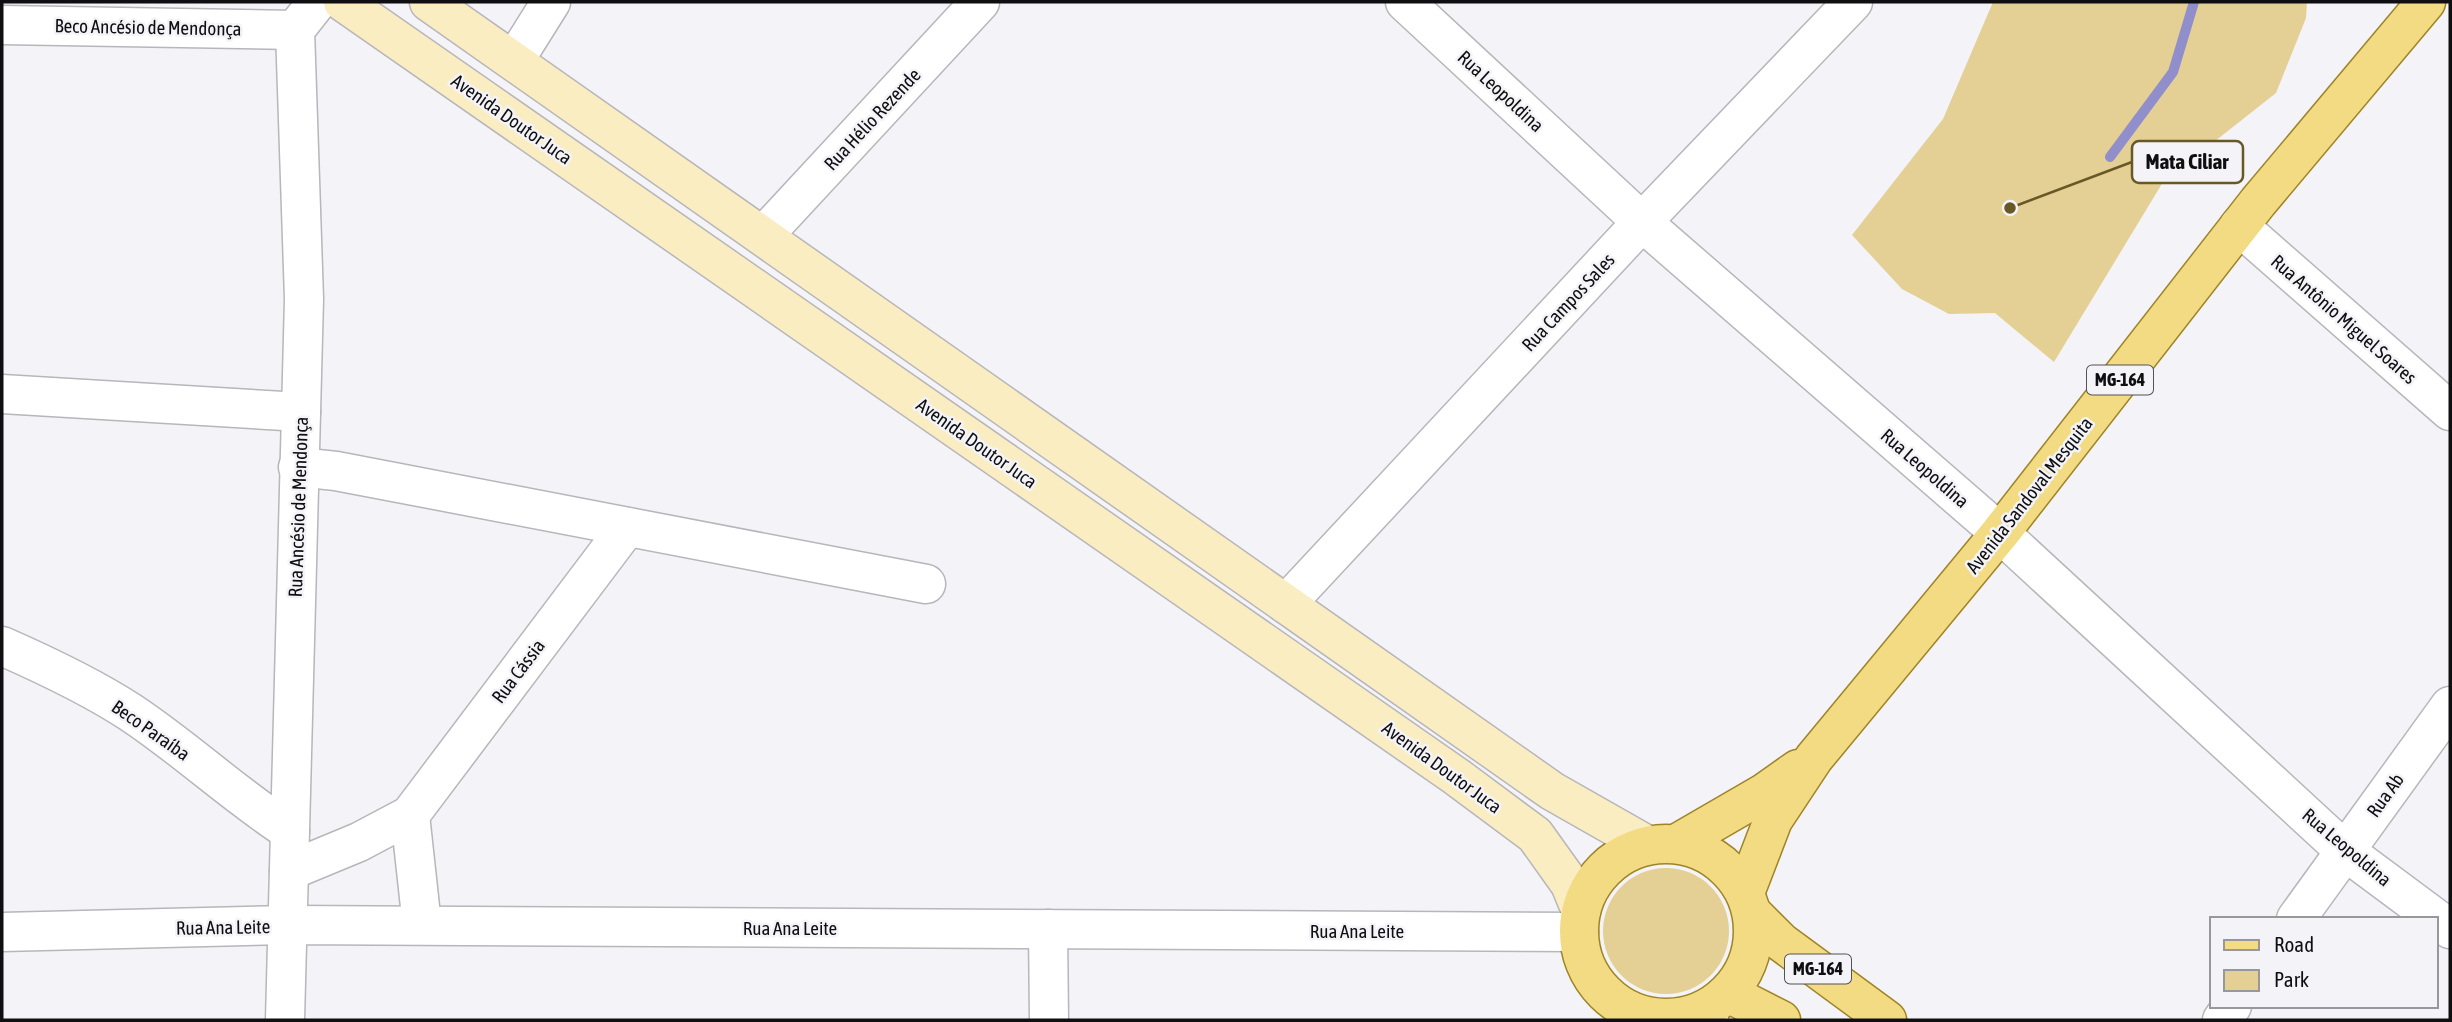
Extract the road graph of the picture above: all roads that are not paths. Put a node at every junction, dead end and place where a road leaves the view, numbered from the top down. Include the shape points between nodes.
1 (343, 2) edge
2 (429, 2) edge
3 (551, 2) edge
4 (980, 2) edge
5 (1405, 2) edge
6 (1853, 2) edge
7 (2426, 2) edge
8 (306, 16) edge
9 (2, 24) edge
10 (514, 61) junction
11 (1642, 222) junction
12 (2239, 226) junction
13 (763, 236) junction
14 (2, 394) edge
15 (2450, 411) edge
16 (301, 412) junction
17 (298, 467) junction
18 (627, 527) junction
19 (2000, 533) junction
20 (926, 584) dead end
21 (1286, 604) junction
22 (2, 646) edge
23 (2450, 706) edge
24 (1814, 758) junction
25 (410, 815) junction
26 (290, 831) junction
27 (1662, 845) junction
28 (2345, 850) junction
29 (289, 872) junction
30 (1749, 903) junction
31 (2297, 917) edge
32 (2434, 917) edge
33 (1580, 922) junction
34 (288, 925) junction
35 (422, 925) junction
36 (1048, 929) junction
37 (2, 932) edge
38 (1714, 1008) edge
39 (285, 1020) edge
40 (1049, 1020) edge
41 (1781, 1020) edge
42 (1887, 1020) edge

1 - 33 main road, Avenida Doutor Juca via 1535,835 1570,884
2 - 10 main road
3 - 10 street
4 - 13 street, Rua Hélio Rezende
5 - 11 street, Rua Leopoldina
6 - 11 street, Rua Campos Sales
7 - 12 main road, Avenida Sandoval Mesquita / MG-164
8 - 9 street, Beco Ancésio de Mendonça
8 - 16 street, Rua Ancésio de Mendonça
10 - 13 main road
11 - 19 street, Rua Leopoldina
11 - 21 street, Rua Campos Sales
12 - 15 street, Rua Antônio Miguel Soares
12 - 19 main road, Avenida Sandoval Mesquita / MG-164
13 - 21 main road
14 - 16 street
16 - 17 street, Rua Ancésio de Mendonça
17 - 18 street
17 - 26 street, Rua Ancésio de Mendonça
18 - 20 street
18 - 25 street, Rua Cássia
19 - 24 main road, Avenida Sandoval Mesquita / MG-164
19 - 28 street, Rua Leopoldina
21 - 27 main road via 1552,791
22 - 26 street, Beco Paraíba via 129,712
23 - 28 street, Rua Ab
24 - 27 main road, Avenida Sandoval Mesquita / MG-164 via 1764,793
24 - 30 main road, Avenida Sandoval Mesquita / MG-164 via 1773,820
25 - 29 street, Rua Cássia
25 - 35 street
26 - 29 street, Rua Ancésio de Mendonça
27 - 30 main road, MG-164 via 1704,852 1728,869
27 - 33 main road, MG-164 via 1624,854 1604,869 1589,889
28 - 31 street, Rua Ab
28 - 32 street, Rua Leopoldina
29 - 34 street, Rua Ancésio de Mendonça
30 - 38 main road, MG-164 via 1753,943 1745,970
30 - 42 main road, MG-164 via 1781,942
33 - 36 street, Rua Ana Leite
33 - 38 main road via 1584,961 1599,986 1621,1005 1647,1016 1677,1018
34 - 35 street, Rua Ana Leite
34 - 37 street, Rua Ana Leite
34 - 39 street, Rua Ancésio de Mendonça
35 - 36 street, Rua Ana Leite
36 - 40 street
38 - 41 main road

